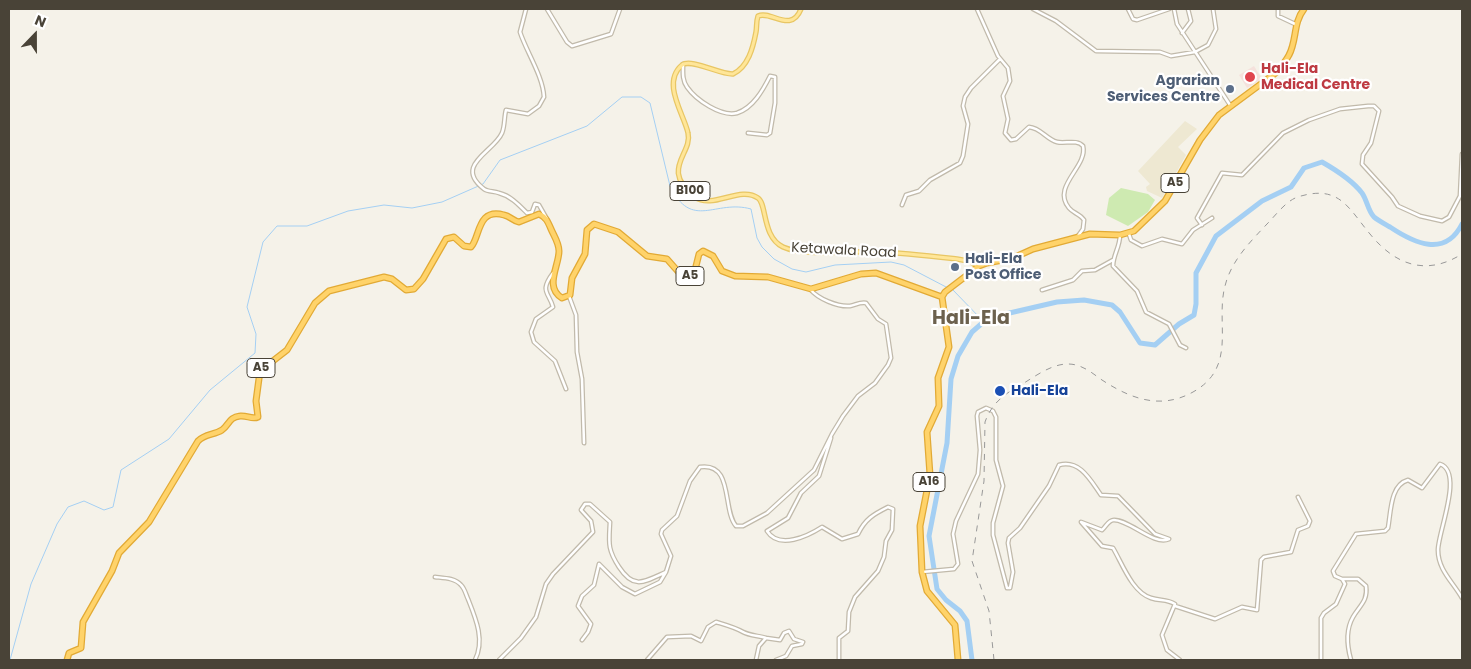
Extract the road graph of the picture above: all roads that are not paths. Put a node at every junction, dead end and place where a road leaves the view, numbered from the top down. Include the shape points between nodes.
1 (526, 9) edge
2 (547, 9) edge
3 (620, 9) edge
4 (801, 9) edge
5 (977, 9) edge
6 (1033, 9) edge
7 (1128, 9) edge
8 (1169, 9) edge
9 (1174, 9) edge
10 (1188, 9) edge
11 (1213, 9) edge
12 (1278, 9) edge
13 (1304, 9) edge
14 (1295, 24) junction
15 (1182, 33) junction
16 (1195, 52) junction
17 (1000, 59) junction
18 (683, 64) junction
19 (1230, 105) junction
20 (748, 133) dead end
21 (1462, 154) edge
22 (902, 205) dead end
23 (1212, 218) dead end
24 (547, 220) junction
25 (1202, 226) junction
26 (1129, 234) junction
27 (1120, 235) junction
28 (1077, 238) junction
29 (1113, 260) junction
30 (980, 266) junction
31 (553, 274) junction
32 (810, 289) junction
33 (1042, 290) dead end
34 (569, 296) junction
35 (942, 297) junction
36 (1186, 348) dead end
37 (566, 388) dead end
38 (832, 434) junction
39 (584, 443) dead end
40 (1298, 497) dead end
41 (666, 572) junction
42 (922, 572) junction
43 (435, 577) dead end
44 (1342, 579) junction
45 (1462, 598) edge
46 (1175, 606) junction
47 (766, 638) junction
48 (582, 640) dead end
49 (67, 660) edge
50 (475, 660) edge
51 (499, 660) edge
52 (647, 660) edge
53 (756, 660) edge
54 (776, 660) edge
55 (839, 660) edge
56 (958, 660) edge
57 (1180, 660) edge
58 (1321, 660) edge
59 (1351, 660) edge

1 - 24 street via 520,32 539,75 544,97 539,106 528,114 506,110 502,133 474,165 473,172 484,188 508,196 527,213 532,212 535,204 539,205
2 - 3 street via 572,46 611,34
4 - 18 main road via 790,20 758,16 748,59 733,74
5 - 17 street
6 - 16 street via 1056,21 1096,51 1160,52 1171,56
7 - 8 street via 1137,20
9 - 15 street
10 - 15 street via 1191,21
11 - 16 street via 1215,34 1208,45
12 - 14 street via 1278,16
13 - 14 highway, A5
14 - 19 highway, A5 via 1293,44 1277,72
15 - 16 street
16 - 19 street
17 - 22 street via 965,97 963,106 968,124 960,163 930,180 919,191 906,196
17 - 28 street via 1008,68 1010,77 1003,96 1008,116 1005,132 1008,137 1016,139 1029,127 1039,129 1055,142 1083,146 1082,162 1067,182 1065,194 1068,208 1084,220
18 - 20 street via 687,87 723,113 738,113 753,103 770,76 775,77 770,133
18 - 30 main road, Ketawala Road / B100 via 673,89 688,137 678,168 681,180 694,196 706,200 744,195 758,198 774,241 785,248 820,252 885,252 963,260
19 - 26 highway, A5 via 1200,140 1165,201
21 - 25 street via 1460,196 1449,217 1442,220 1420,216 1398,206 1362,164 1379,111 1374,106 1340,109 1283,134 1242,175 1222,173 1197,218
23 - 25 street
24 - 31 highway via 559,247
24 - 49 highway, A5 via 539,214 522,222 502,214 490,216 483,220 471,247 449,237 423,279 412,290 406,290 387,277 380,277 329,291 319,298 287,350 260,371 256,401 258,418 233,418 223,429 201,438 149,522 119,553 83,622 81,648 69,653
25 - 26 street via 1193,230 1182,244 1162,239 1142,246 1131,240
26 - 27 highway
27 - 28 highway via 1090,234
27 - 29 street via 1120,246
28 - 30 highway
29 - 33 street via 1095,270 1082,271 1073,280
29 - 36 street via 1113,266 1137,291 1146,312 1169,324 1180,344
30 - 35 highway
31 - 34 highway via 556,292 562,298
31 - 37 street via 547,282 546,292 553,307 536,319 532,332 534,342 555,361
32 - 34 highway, A5 via 768,278 730,275 720,269 712,255 703,251 699,254 694,274 682,276 667,259 647,256 618,232 594,224 587,230 585,254 572,278
32 - 35 highway via 861,274 876,273
32 - 38 street via 838,304 866,303 886,324 891,358 888,365 875,383 858,396
34 - 39 street via 576,315
35 - 42 highway, A16 via 949,347 938,378 939,406 927,432 930,475 920,526
38 - 41 street via 814,470 767,513 744,526 736,526 730,519 728,494 720,474 710,466 700,467 690,481 677,516 662,530 671,556
38 - 55 street via 819,476 801,493 788,518 767,531 775,538 790,540 805,537 822,526 842,539 858,534 872,516 888,507 893,509 892,530 886,541 884,557 878,570 855,597 849,612 848,632 840,638
40 - 46 street via 1310,521 1308,526 1298,530 1292,552 1261,560 1257,610 1242,607 1215,619
41 - 48 street via 660,582 635,594 622,587 599,564 594,585 582,596 578,606 591,624
41 - 51 street via 641,582 626,578 611,555 610,522 590,504 585,504 581,510 592,521 593,532 546,584 536,618
42 - 46 street via 956,568 958,564 954,528 978,474 977,416 986,408 996,417 996,460 1003,486 993,535 1007,588 1010,588 1013,572 1009,538 1020,528 1049,486 1059,464 1068,464 1084,472 1101,496 1118,496 1155,534 1169,539 1156,540 1142,530 1115,520 1102,530 1081,522 1102,546 1113,548 1138,589 1151,598 1168,600
42 - 56 highway, A16 via 928,591 955,625
43 - 50 street via 449,578 465,591 477,619 480,637
44 - 45 street via 1333,571 1356,534 1386,532 1398,485 1408,480 1422,488 1440,464 1446,468 1451,487 1438,551 1443,570
44 - 58 street via 1345,584 1342,594 1321,618
44 - 59 street via 1358,579 1366,586 1365,602 1354,615 1349,628 1347,643
46 - 57 street via 1162,636 1167,650
47 - 52 street via 716,622 708,627 701,641 691,636 668,636
47 - 53 street via 758,646
47 - 54 street via 780,640 784,632 789,632 794,639 804,643 792,646 786,656

